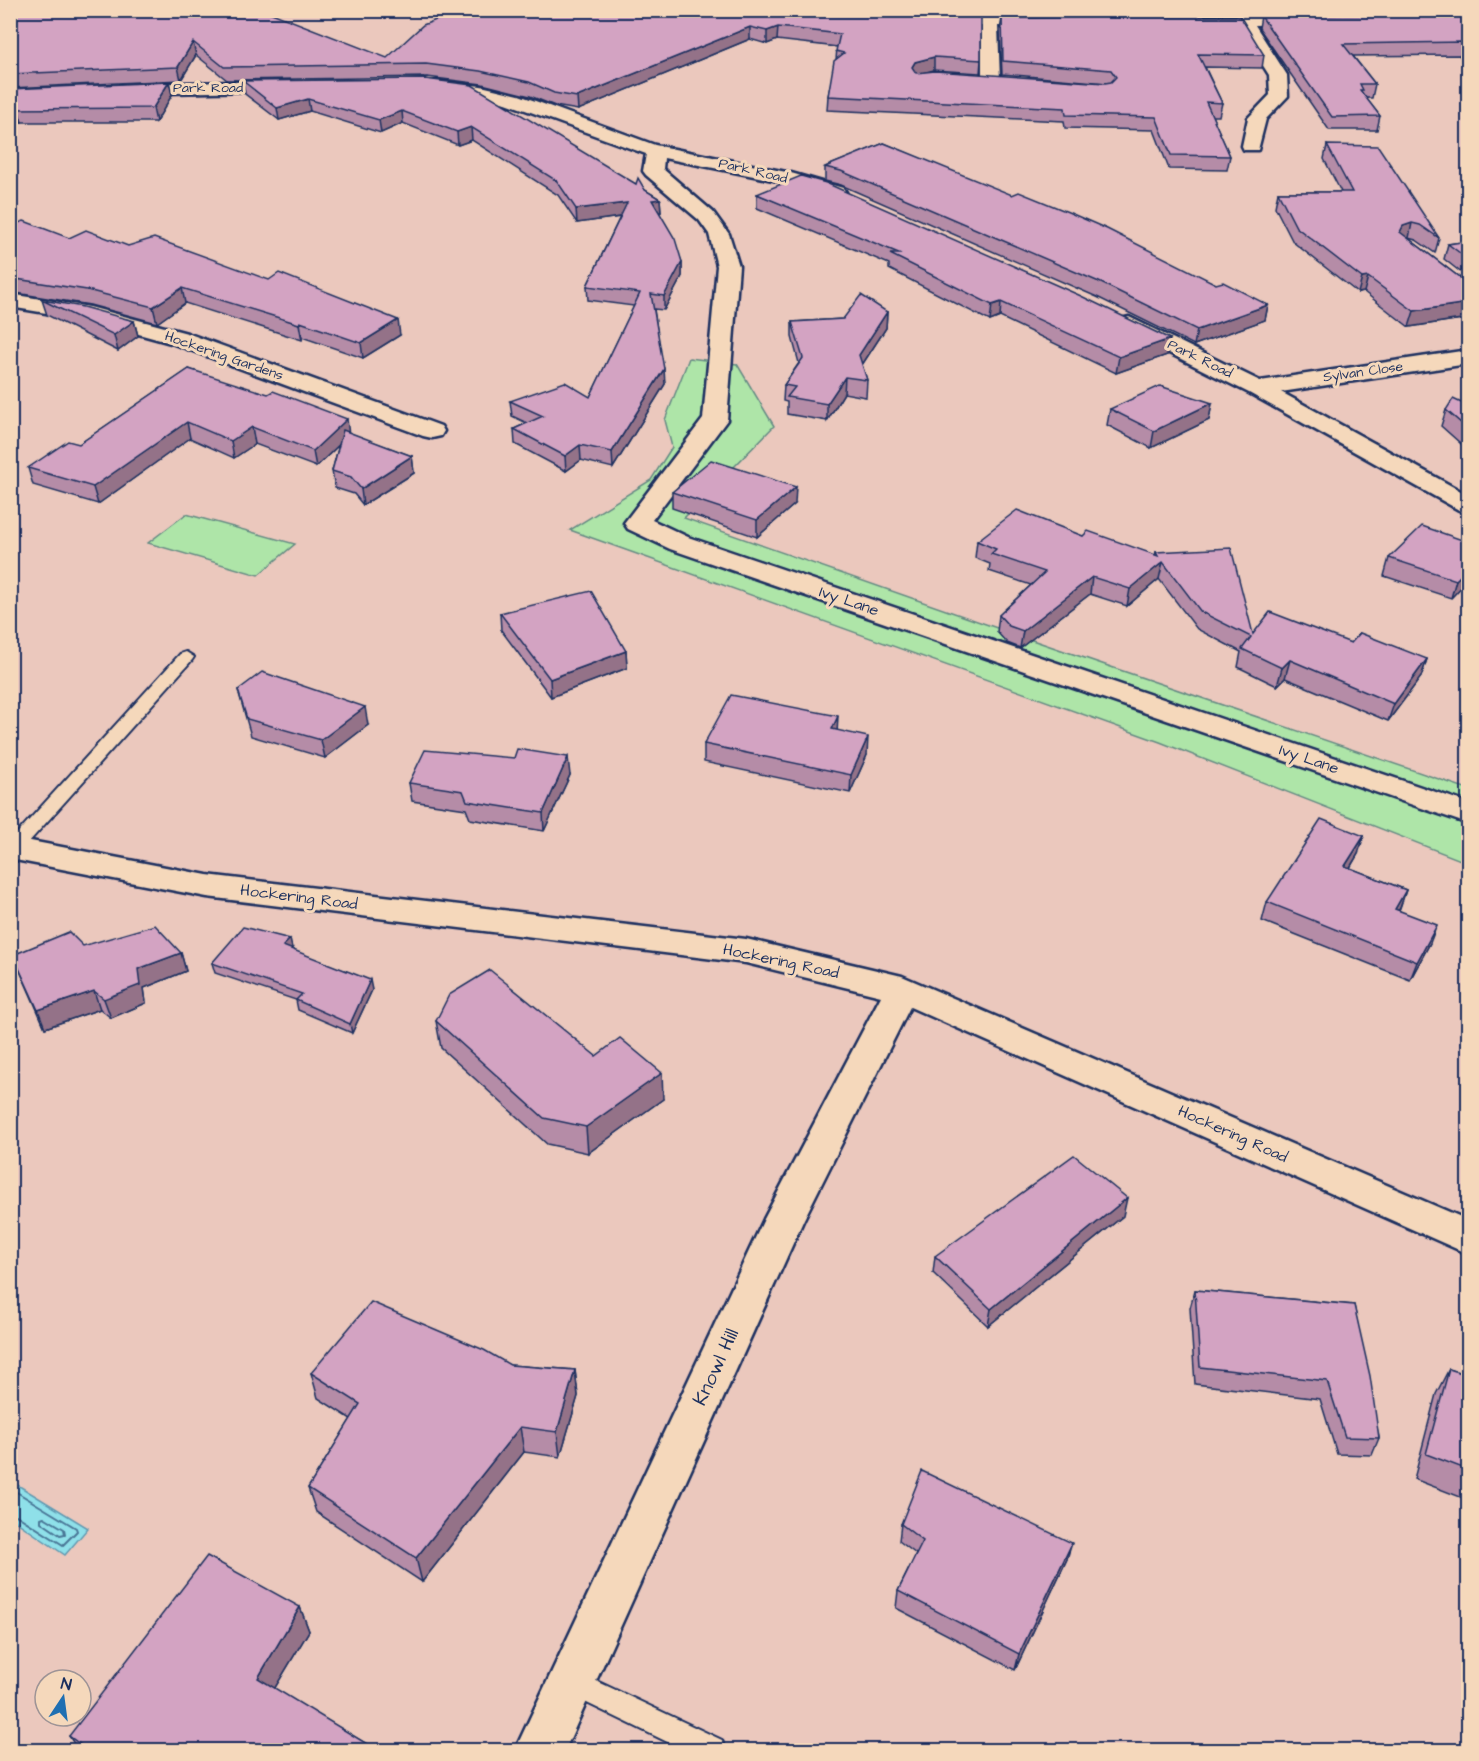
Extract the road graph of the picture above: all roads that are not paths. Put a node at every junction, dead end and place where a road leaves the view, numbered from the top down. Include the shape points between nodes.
1 (925, 20) edge
2 (1243, 20) junction
3 (1326, 20) edge
4 (1185, 21) edge
5 (1059, 22) edge
6 (990, 23) junction
7 (1013, 82) edge
8 (416, 84) edge
9 (307, 86) edge
10 (102, 89) edge
11 (1251, 146) dead end
12 (656, 150) junction
13 (852, 199) edge
14 (10, 300) edge
15 (1109, 314) edge
16 (1468, 357) edge
17 (1257, 388) junction
18 (432, 431) dead end
19 (1468, 505) edge
20 (186, 657) dead end
21 (1468, 814) edge
22 (12, 848) edge
23 (902, 988) junction
24 (1468, 1238) edge
25 (571, 1682) junction
26 (540, 1750) edge
27 (712, 1750) edge

1 - 6 street
2 - 3 street
2 - 4 street
2 - 11 street via 1278,75 1279,96 1257,118
5 - 6 street
6 - 7 street via 985,80
8 - 12 street, Park Road via 482,91 523,102 612,138
9 - 10 street, Park Road
12 - 13 street, Park Road via 769,174
12 - 21 street, Ivy Lane via 653,171 706,216 719,234 728,266 715,420 637,523 679,543
14 - 18 street, Hockering Gardens via 90,314 179,338
15 - 17 street, Park Road
16 - 17 street, Sylvan Close
17 - 19 street, Park Road
20 - 22 lane
22 - 23 street, Hockering Road via 207,886 746,951
23 - 24 street, Hockering Road
23 - 25 street, Knowl Hill via 784,1219
25 - 26 street, Knowl Hill
25 - 27 lane

